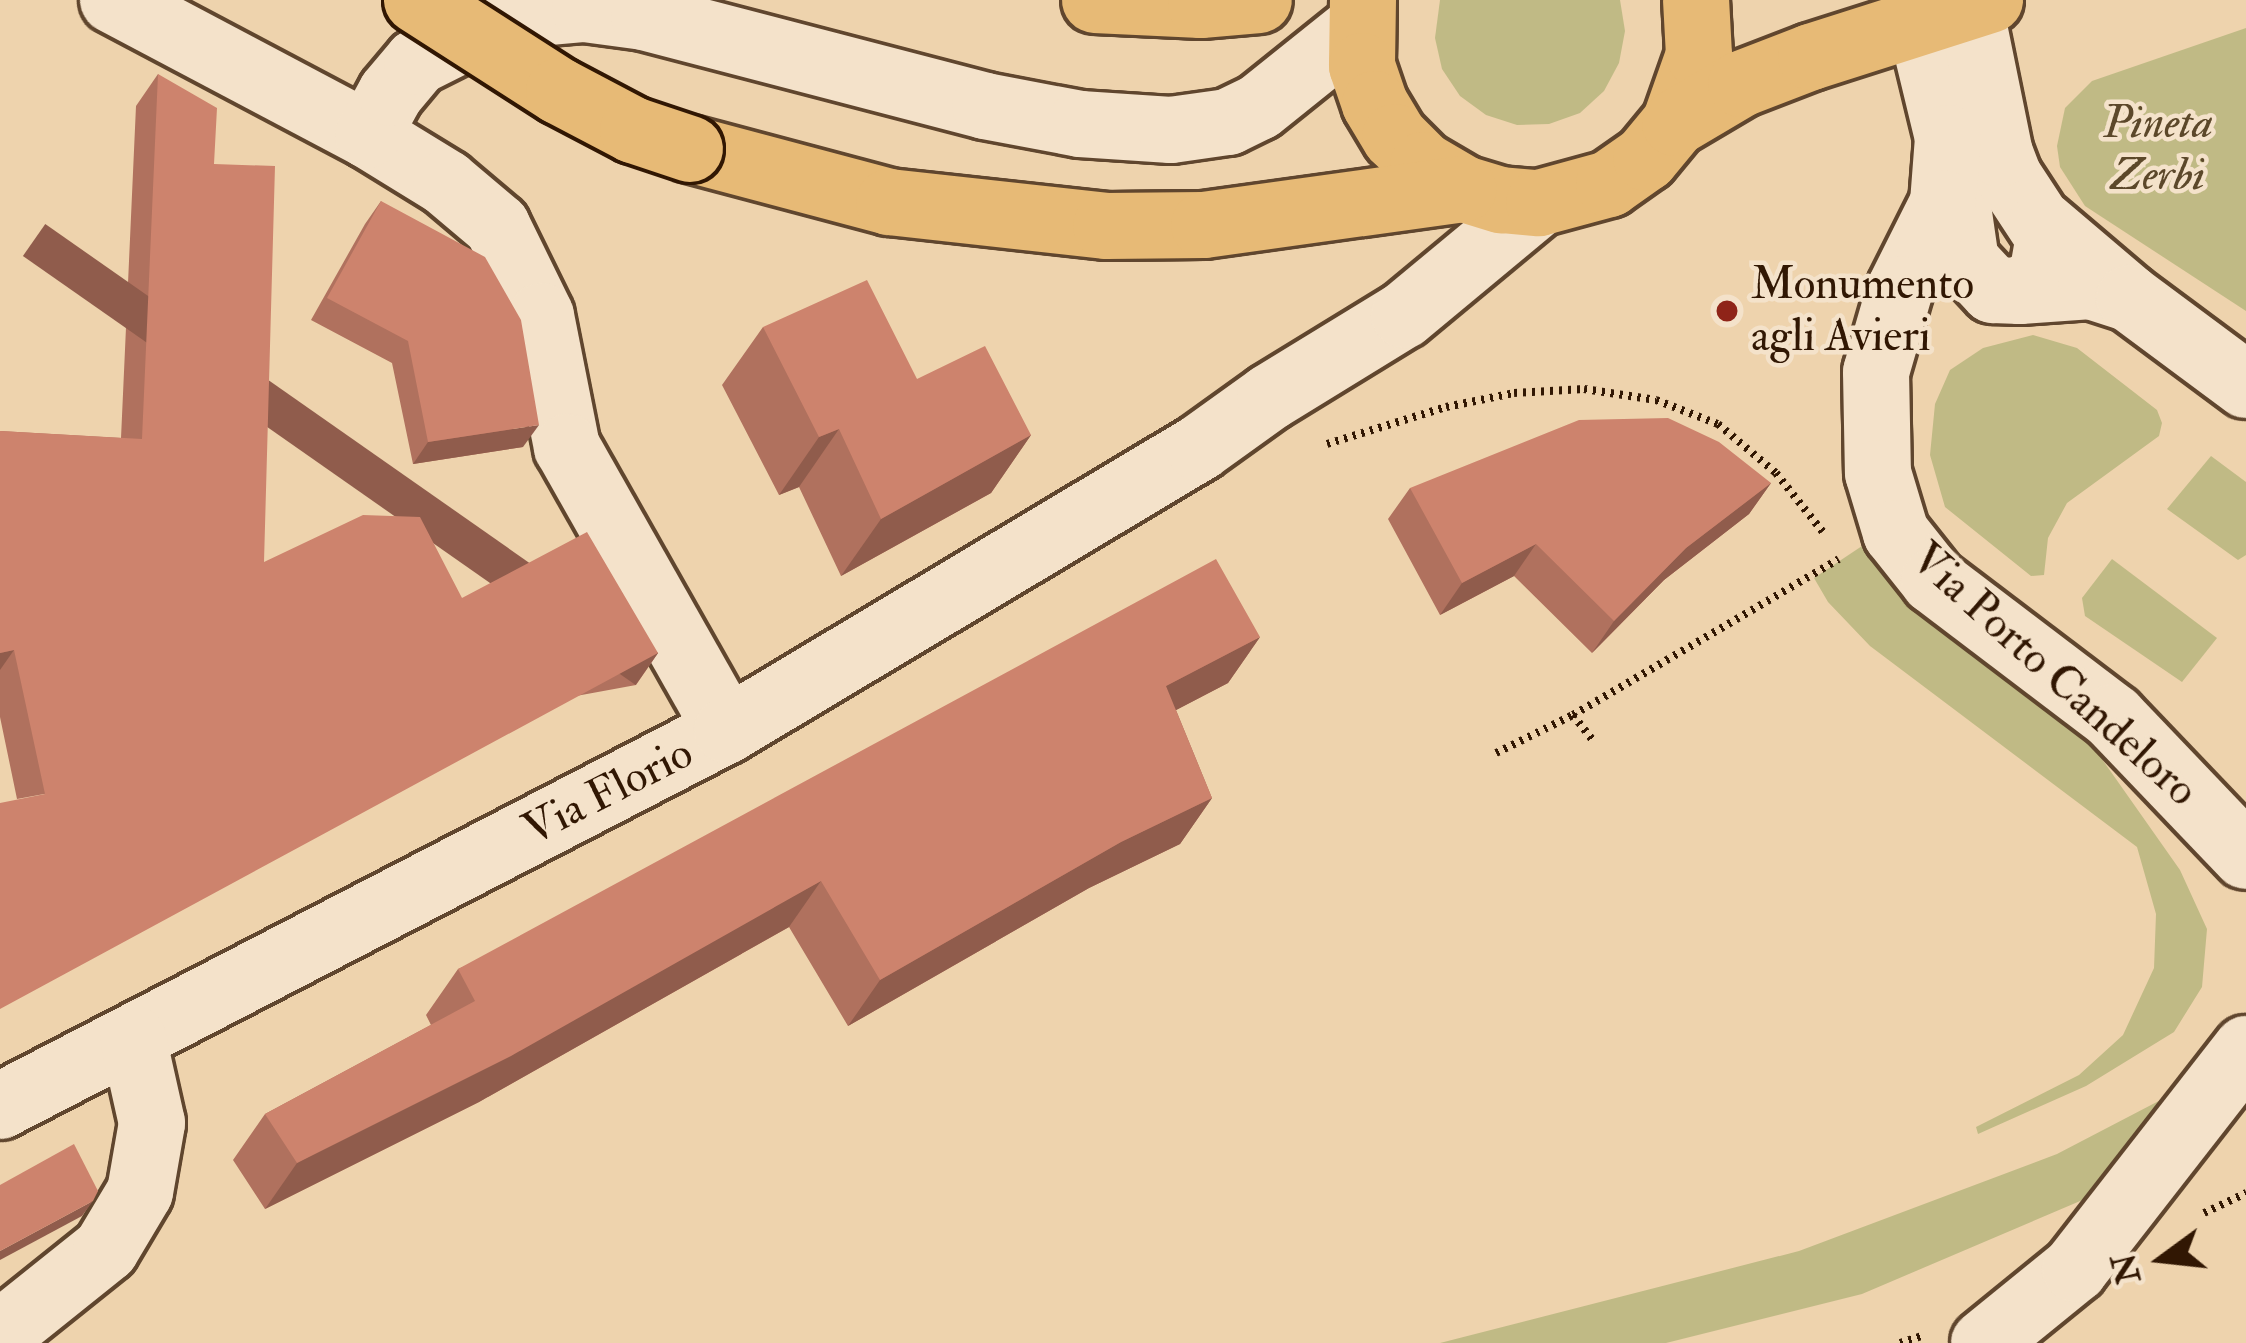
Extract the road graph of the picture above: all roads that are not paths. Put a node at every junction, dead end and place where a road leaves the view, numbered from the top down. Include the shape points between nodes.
1 (113, 0) edge
2 (417, 0) edge
3 (1095, 0) edge
4 (1258, 0) edge
5 (1696, 0) edge
6 (1960, 10) edge
7 (1361, 13) edge
8 (1675, 123) junction
9 (368, 135) junction
10 (1948, 138) junction
11 (1464, 189) junction
12 (1539, 203) junction
13 (2042, 224) junction
14 (2020, 291) junction
15 (2129, 298) junction
16 (2246, 385) edge
17 (727, 730) junction
18 (2246, 856) edge
19 (133, 1038) junction
20 (2246, 1049) edge
21 (0, 1106) edge
22 (0, 1334) edge
23 (1984, 1343) edge

1 - 9 street
2 - 11 main road, bridge via 634,130 747,169 889,202 1106,226 1204,225
3 - 4 main road
5 - 8 main road via 1699,55
6 - 8 main road via 1741,85
6 - 10 street
6 - 13 street via 2000,154
7 - 9 street via 1258,107 1228,122 1172,130 985,106 644,17 537,13 417,62
7 - 11 main road via 1362,66 1375,104 1423,165
8 - 12 main road via 1646,158 1609,184
9 - 17 street via 497,226 541,316 567,447
10 - 14 street via 1966,262 1993,290
10 - 18 street, Via Porto Candeloro via 1942,203 1900,289 1876,372 1878,473 1896,533 1934,581 2113,717
11 - 12 main road
12 - 17 street, Via Florio via 1404,315 1199,448
13 - 14 street via 2048,264
13 - 15 street
14 - 15 street via 2091,286
15 - 16 street
17 - 19 street, Via Florio
19 - 21 street, Via Florio
19 - 22 street via 152,1123 140,1192 106,1249
20 - 23 street via 2075,1269

